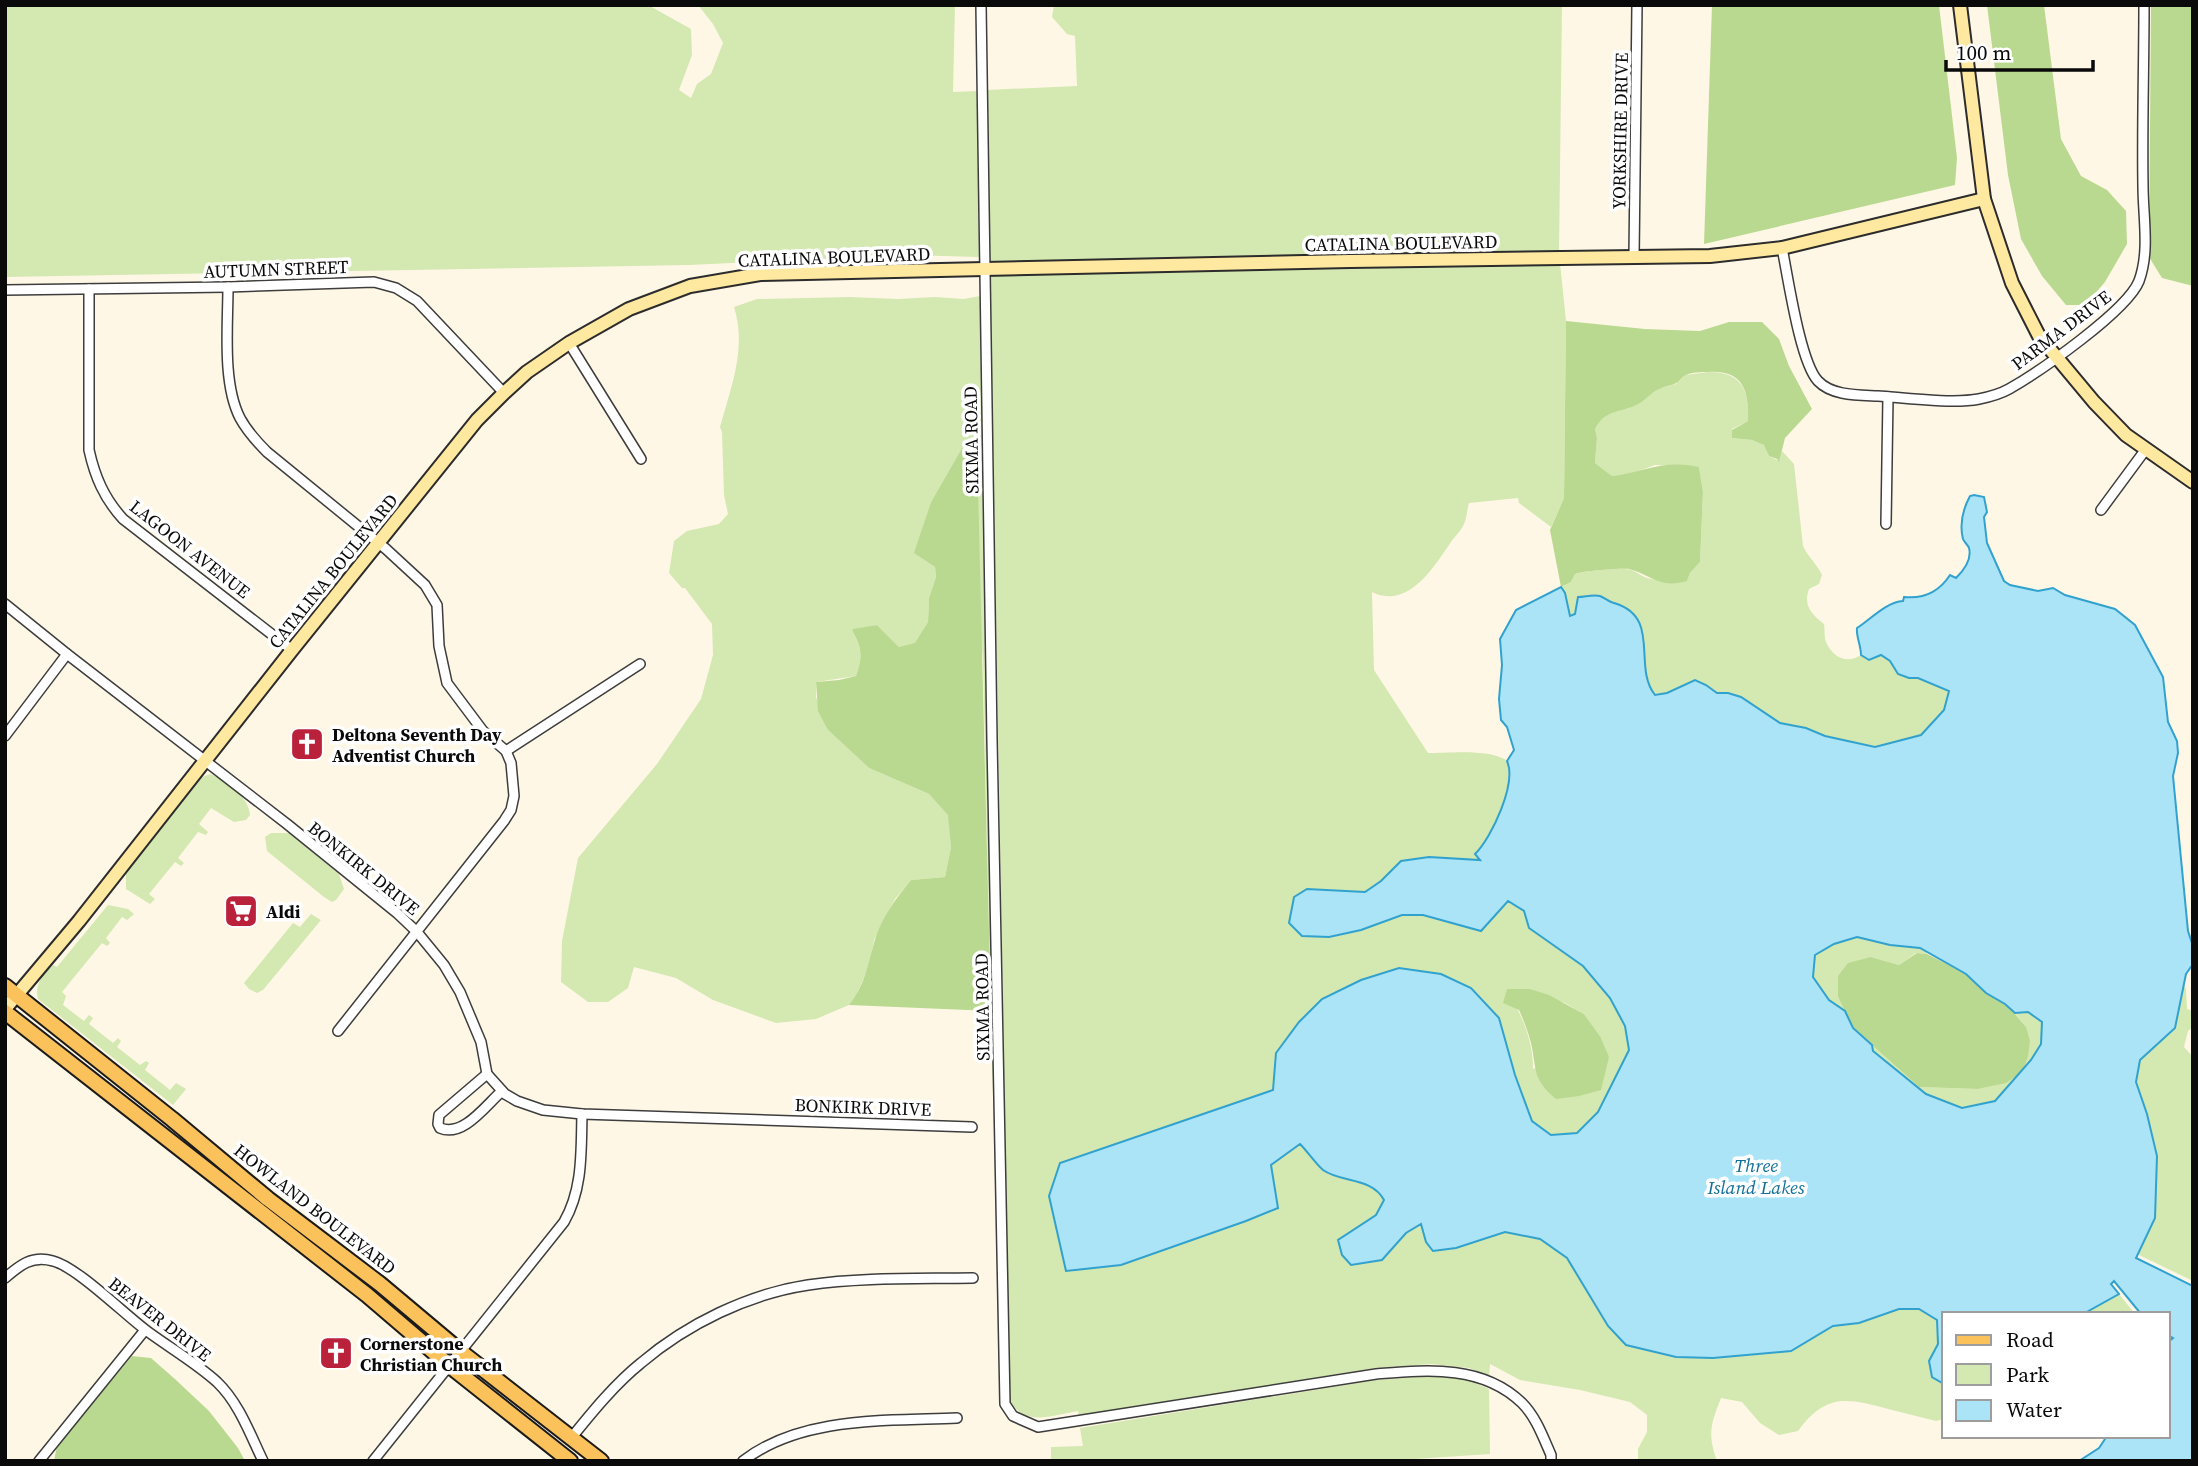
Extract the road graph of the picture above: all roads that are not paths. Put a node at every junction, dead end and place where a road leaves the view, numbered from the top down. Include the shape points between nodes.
1 (982, 5) edge
2 (1637, 5) edge
3 (1960, 5) edge
4 (2144, 5) edge
5 (1984, 199) junction
6 (1782, 248) junction
7 (1634, 257) junction
8 (985, 270) junction
9 (228, 287) junction
10 (89, 289) junction
11 (5, 290) edge
12 (569, 343) junction
13 (2057, 358) junction
14 (504, 393) junction
15 (1888, 397) junction
16 (2146, 449) junction
17 (640, 459) dead end
18 (2193, 482) edge
19 (2101, 510) dead end
20 (1886, 524) dead end
21 (378, 543) junction
22 (5, 604) edge
23 (292, 650) junction
24 (66, 654) junction
25 (640, 664) dead end
26 (5, 736) edge
27 (506, 751) junction
28 (205, 761) junction
29 (417, 932) junction
30 (5, 986) edge
31 (17, 996) junction
32 (5, 1011) edge
33 (338, 1031) dead end
34 (487, 1074) junction
35 (502, 1091) junction
36 (582, 1114) junction
37 (972, 1127) dead end
38 (5, 1278) edge
39 (973, 1278) dead end
40 (145, 1330) junction
41 (461, 1352) junction
42 (450, 1366) junction
43 (957, 1418) dead end
44 (572, 1437) junction
45 (560, 1458) edge
46 (39, 1461) edge
47 (262, 1461) edge
48 (373, 1461) edge
49 (601, 1461) edge
50 (743, 1461) edge
51 (1551, 1461) edge

1 - 8 street, SIXMA ROAD
2 - 7 street, YORKSHIRE DRIVE
3 - 5 street
4 - 13 street, PARMA DRIVE via 2142,270 2125,302
5 - 6 street, CATALINA BOULEVARD
5 - 13 street via 2012,283 2039,336
6 - 7 street, CATALINA BOULEVARD via 1710,256
6 - 15 street, PARMA DRIVE via 1802,343 1818,381 1848,394
7 - 8 street, CATALINA BOULEVARD
8 - 12 street, CATALINA BOULEVARD via 760,274 721,279 643,302
8 - 51 street, SIXMA ROAD via 1005,1404 1013,1416 1038,1427 1376,1374 1467,1373 1522,1402 1534,1418
9 - 10 street, AUTUMN STREET
9 - 14 street, AUTUMN STREET via 374,282 396,288 416,301
9 - 21 street via 229,381 240,417 267,452
10 - 11 street, AUTUMN STREET
10 - 23 street, LAGOON AVENUE via 89,450 95,476 111,506
12 - 14 street, CATALINA BOULEVARD
12 - 17 street
13 - 15 street, PARMA DRIVE via 2008,389 1979,399
13 - 16 street via 2126,435
14 - 21 street, CATALINA BOULEVARD
15 - 20 street
16 - 18 street
16 - 19 street
21 - 23 street, CATALINA BOULEVARD
21 - 27 street via 425,585 437,605 447,683 483,731
22 - 24 street, BONKIRK DRIVE
23 - 28 street, CATALINA BOULEVARD
24 - 26 street
24 - 28 street, BONKIRK DRIVE
25 - 27 street
27 - 29 street via 513,776 511,810
28 - 29 street, BONKIRK DRIVE
28 - 31 street, CATALINA BOULEVARD
29 - 33 street
29 - 34 street, BONKIRK DRIVE via 460,992 481,1042
30 - 31 main road, HOWLAND BOULEVARD
31 - 32 street, CATALINA BOULEVARD
31 - 41 main road, HOWLAND BOULEVARD
32 - 42 main road, HOWLAND BOULEVARD via 367,1295
34 - 35 street, BONKIRK DRIVE
34 - 35 street via 439,1115 440,1128 450,1132 463,1128
35 - 36 street, BONKIRK DRIVE via 529,1106
36 - 37 street, BONKIRK DRIVE
36 - 41 street via 581,1170 574,1205
38 - 40 street, BEAVER DRIVE via 23,1262 53,1261 69,1268
39 - 44 street via 818,1284 725,1310 640,1363
40 - 46 street
40 - 47 street, BEAVER DRIVE via 217,1383 238,1409
41 - 42 street
41 - 44 main road, HOWLAND BOULEVARD
42 - 45 main road, HOWLAND BOULEVARD
42 - 48 street
43 - 50 street via 842,1423 794,1434
44 - 49 main road, HOWLAND BOULEVARD

